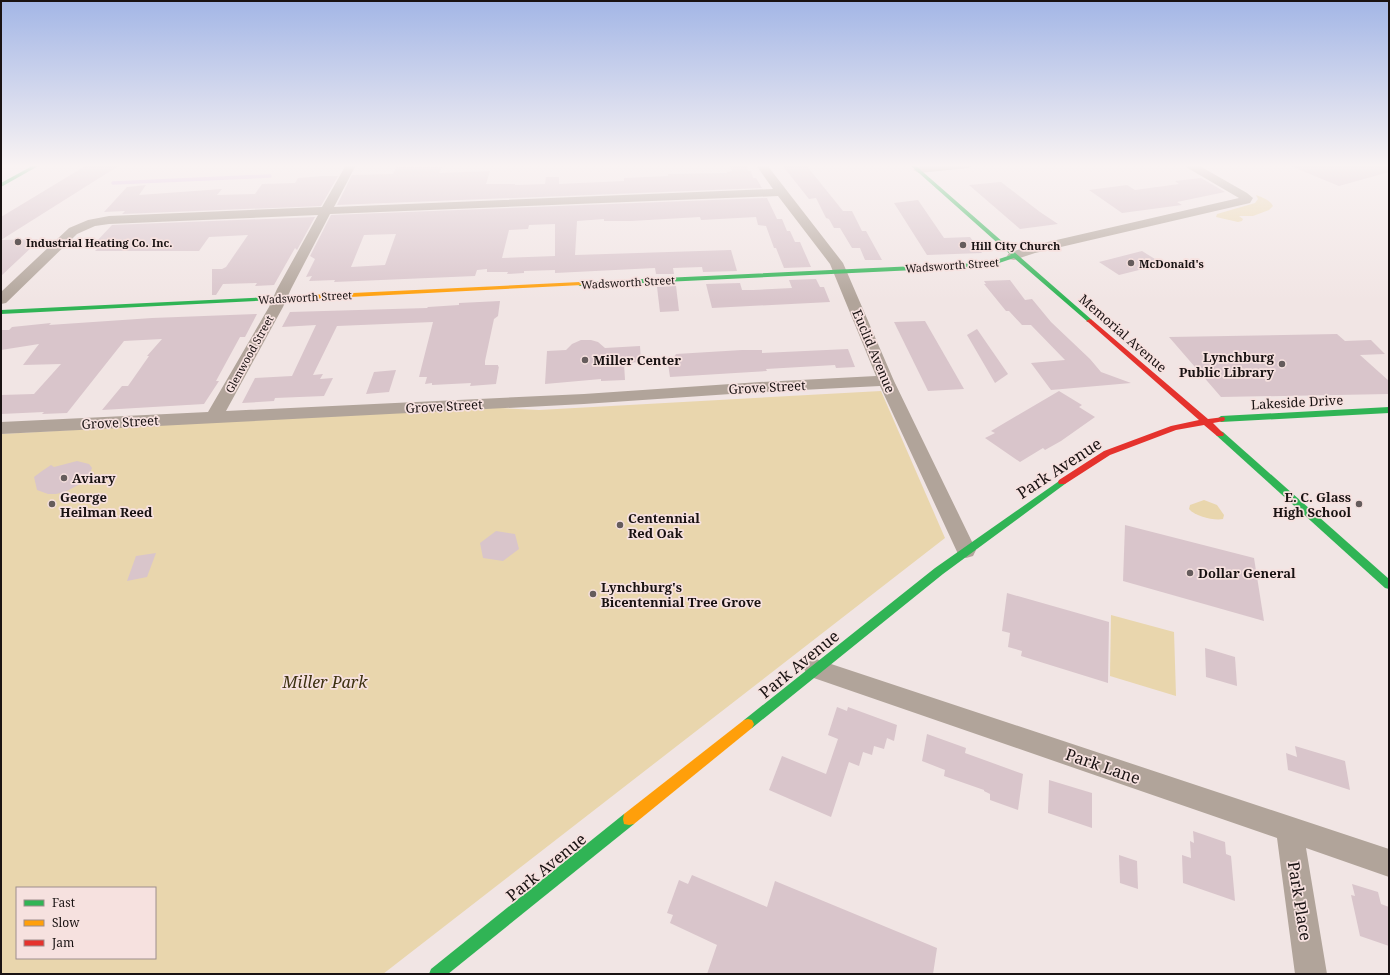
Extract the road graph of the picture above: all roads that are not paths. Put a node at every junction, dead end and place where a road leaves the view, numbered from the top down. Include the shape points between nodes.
1 (315, 210) edge
2 (326, 210) edge
3 (796, 210) edge
4 (963, 210) edge
5 (1202, 210) edge
6 (1014, 256) junction
7 (840, 271) junction
8 (280, 298) junction
9 (1, 300) edge
10 (1, 312) edge
11 (886, 381) junction
12 (1389, 410) edge
13 (214, 417) junction
14 (1206, 421) junction
15 (1, 428) edge
16 (966, 550) junction
17 (1389, 585) edge
18 (816, 670) junction
19 (1289, 829) junction
20 (1389, 863) edge
21 (436, 974) edge
22 (1311, 974) edge

1 - 9 street via 109,220 92,223 73,231
2 - 8 street, Glenwood Street
3 - 7 street, Euclid Avenue
4 - 6 main road, Memorial Avenue
5 - 6 street, Wadsworth Street
6 - 7 main road, Wadsworth Street via 993,264
6 - 14 main road, Memorial Avenue
7 - 8 main road, Wadsworth Street
7 - 11 street, Euclid Avenue
8 - 10 main road, Wadsworth Street
8 - 13 street, Glenwood Street
11 - 13 street, Grove Street
11 - 16 street, Euclid Avenue
12 - 14 main road, Lakeside Drive via 1238,417
13 - 15 street, Grove Street
14 - 16 main road, Park Avenue via 1174,428 1107,453
14 - 17 main road, Memorial Avenue
16 - 18 main road, Park Avenue
18 - 19 street, Park Lane
18 - 21 main road, Park Avenue
19 - 20 street, Park Lane
19 - 22 street, Park Place

